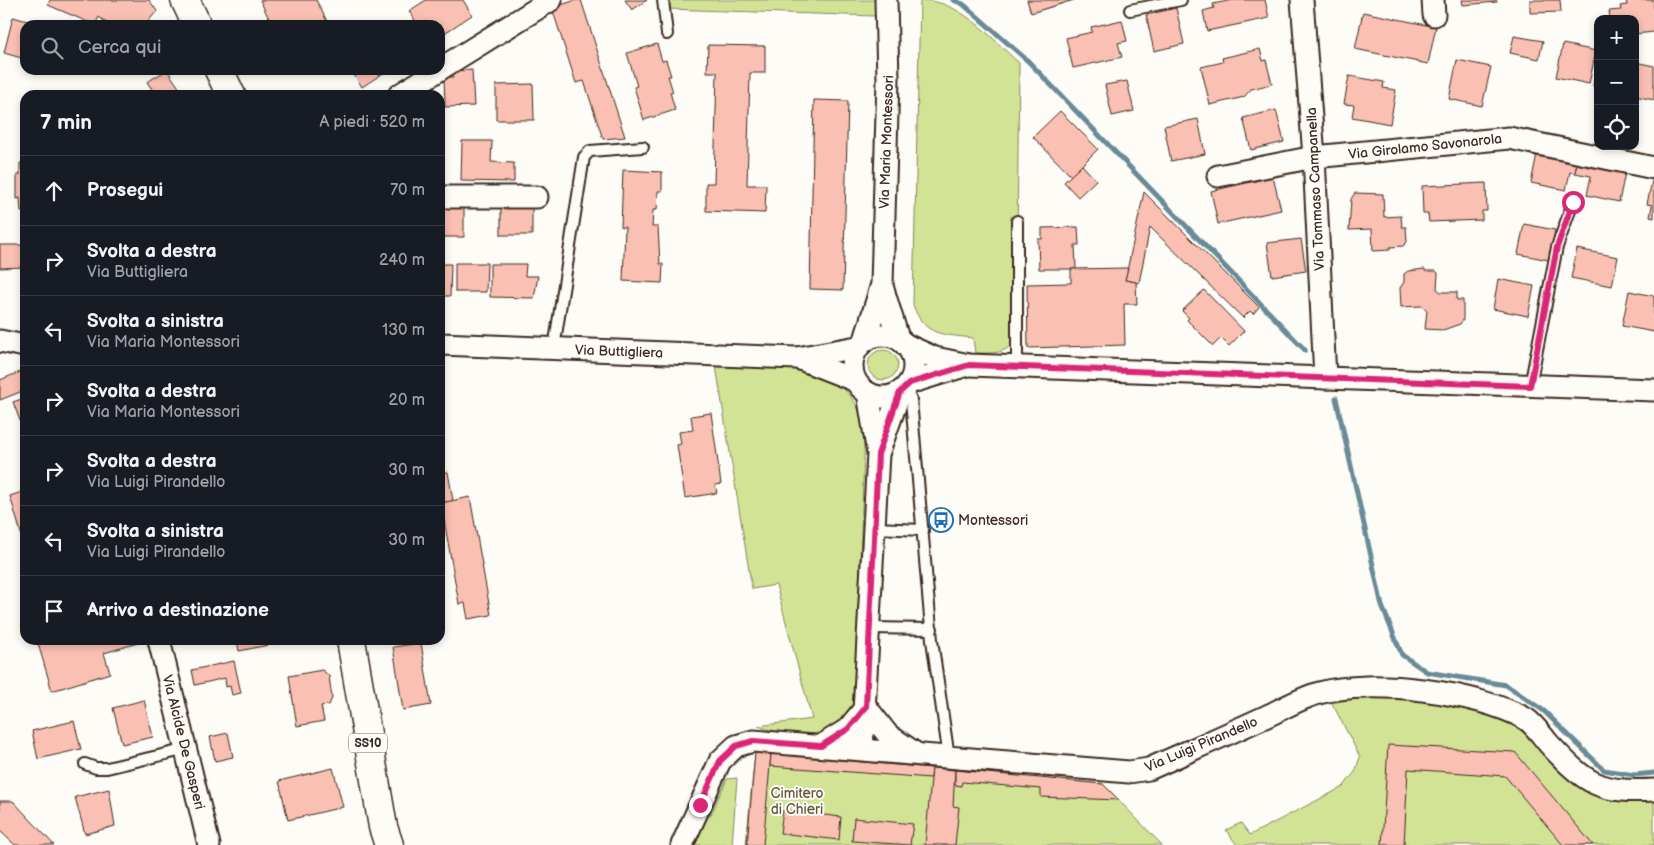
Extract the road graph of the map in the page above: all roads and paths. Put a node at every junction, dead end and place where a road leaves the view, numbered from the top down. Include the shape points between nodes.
1 (185, 0) edge
2 (551, 0) edge
3 (663, 0) edge
4 (886, 0) edge
5 (1181, 0) edge
6 (1302, 0) edge
7 (1130, 10) dead end
8 (195, 20) edge
9 (667, 34) dead end
10 (445, 67) edge
11 (221, 75) edge
12 (432, 75) edge
13 (229, 90) edge
14 (407, 90) edge
15 (642, 147) dead end
16 (1314, 157) junction
17 (1654, 168) edge
18 (1218, 176) dead end
19 (445, 197) edge
20 (537, 197) dead end
21 (1573, 202) dead end
22 (1017, 221) dead end
23 (882, 284) junction
24 (902, 341) junction
25 (0, 342) edge
26 (445, 344) edge
27 (861, 344) junction
28 (20, 345) edge
29 (554, 348) junction
30 (797, 358) junction
31 (969, 365) junction
32 (1017, 368) junction
33 (1325, 378) junction
34 (1530, 386) junction
35 (861, 387) junction
36 (905, 388) junction
37 (1654, 390) edge
38 (878, 454) junction
39 (875, 528) junction
40 (923, 530) junction
41 (870, 628) junction
42 (932, 629) junction
43 (160, 645) edge
44 (352, 645) edge
45 (866, 707) junction
46 (821, 746) junction
47 (186, 749) junction
48 (862, 749) junction
49 (918, 755) junction
50 (949, 758) junction
51 (85, 764) dead end
52 (1654, 790) edge
53 (210, 845) edge
54 (389, 845) edge
55 (682, 845) edge

1 - 8 main road
2 - 10 street
3 - 9 lane
4 - 23 street, Via Maria Montessori via 888,80
5 - 7 lane
6 - 16 street, Via Tommaso Campanella
11 - 13 main road
12 - 14 street
15 - 29 lane via 590,151 584,157
16 - 17 street, Via Girolamo Savonarola via 1509,138
16 - 18 street, Via Girolamo Savonarola
16 - 33 street, Via Tommaso Campanella
19 - 20 street
21 - 34 lane via 1557,247
22 - 32 lane
23 - 24 street, Via Maria Montessori
23 - 27 street, Via Maria Montessori
24 - 27 street via 881,334
24 - 31 street via 935,358
24 - 36 street via 914,363
25 - 28 street
26 - 29 street, Via Buttigliera
27 - 30 street, Via Buttigliera
27 - 35 street via 851,363
29 - 30 street, Via Buttigliera
30 - 35 street, Via Buttigliera
31 - 32 street
31 - 36 street
32 - 33 street
33 - 34 street
34 - 37 street
35 - 36 street via 884,397
35 - 38 street
36 - 38 street
36 - 40 lane via 911,400
38 - 39 street
39 - 40 lane
39 - 41 street
40 - 42 lane
41 - 42 lane
41 - 45 street
42 - 50 lane
43 - 47 street, Via Alcide De Gasperi
44 - 54 main road, SS10 via 383,827
45 - 46 street via 848,729
45 - 48 street
45 - 49 street via 888,735
46 - 48 street, Via Luigi Pirandello
46 - 55 street, Via Luigi Pirandello via 753,741 736,746 720,761
47 - 51 lane via 108,768
47 - 53 street, Via Alcide De Gasperi
48 - 49 street, Via Luigi Pirandello
49 - 50 street, Via Luigi Pirandello
50 - 52 street, Via Luigi Pirandello via 1104,772 1136,771 1149,769 1318,693 1349,688 1404,688 1464,697 1528,720 1582,777 1601,788 1630,792

